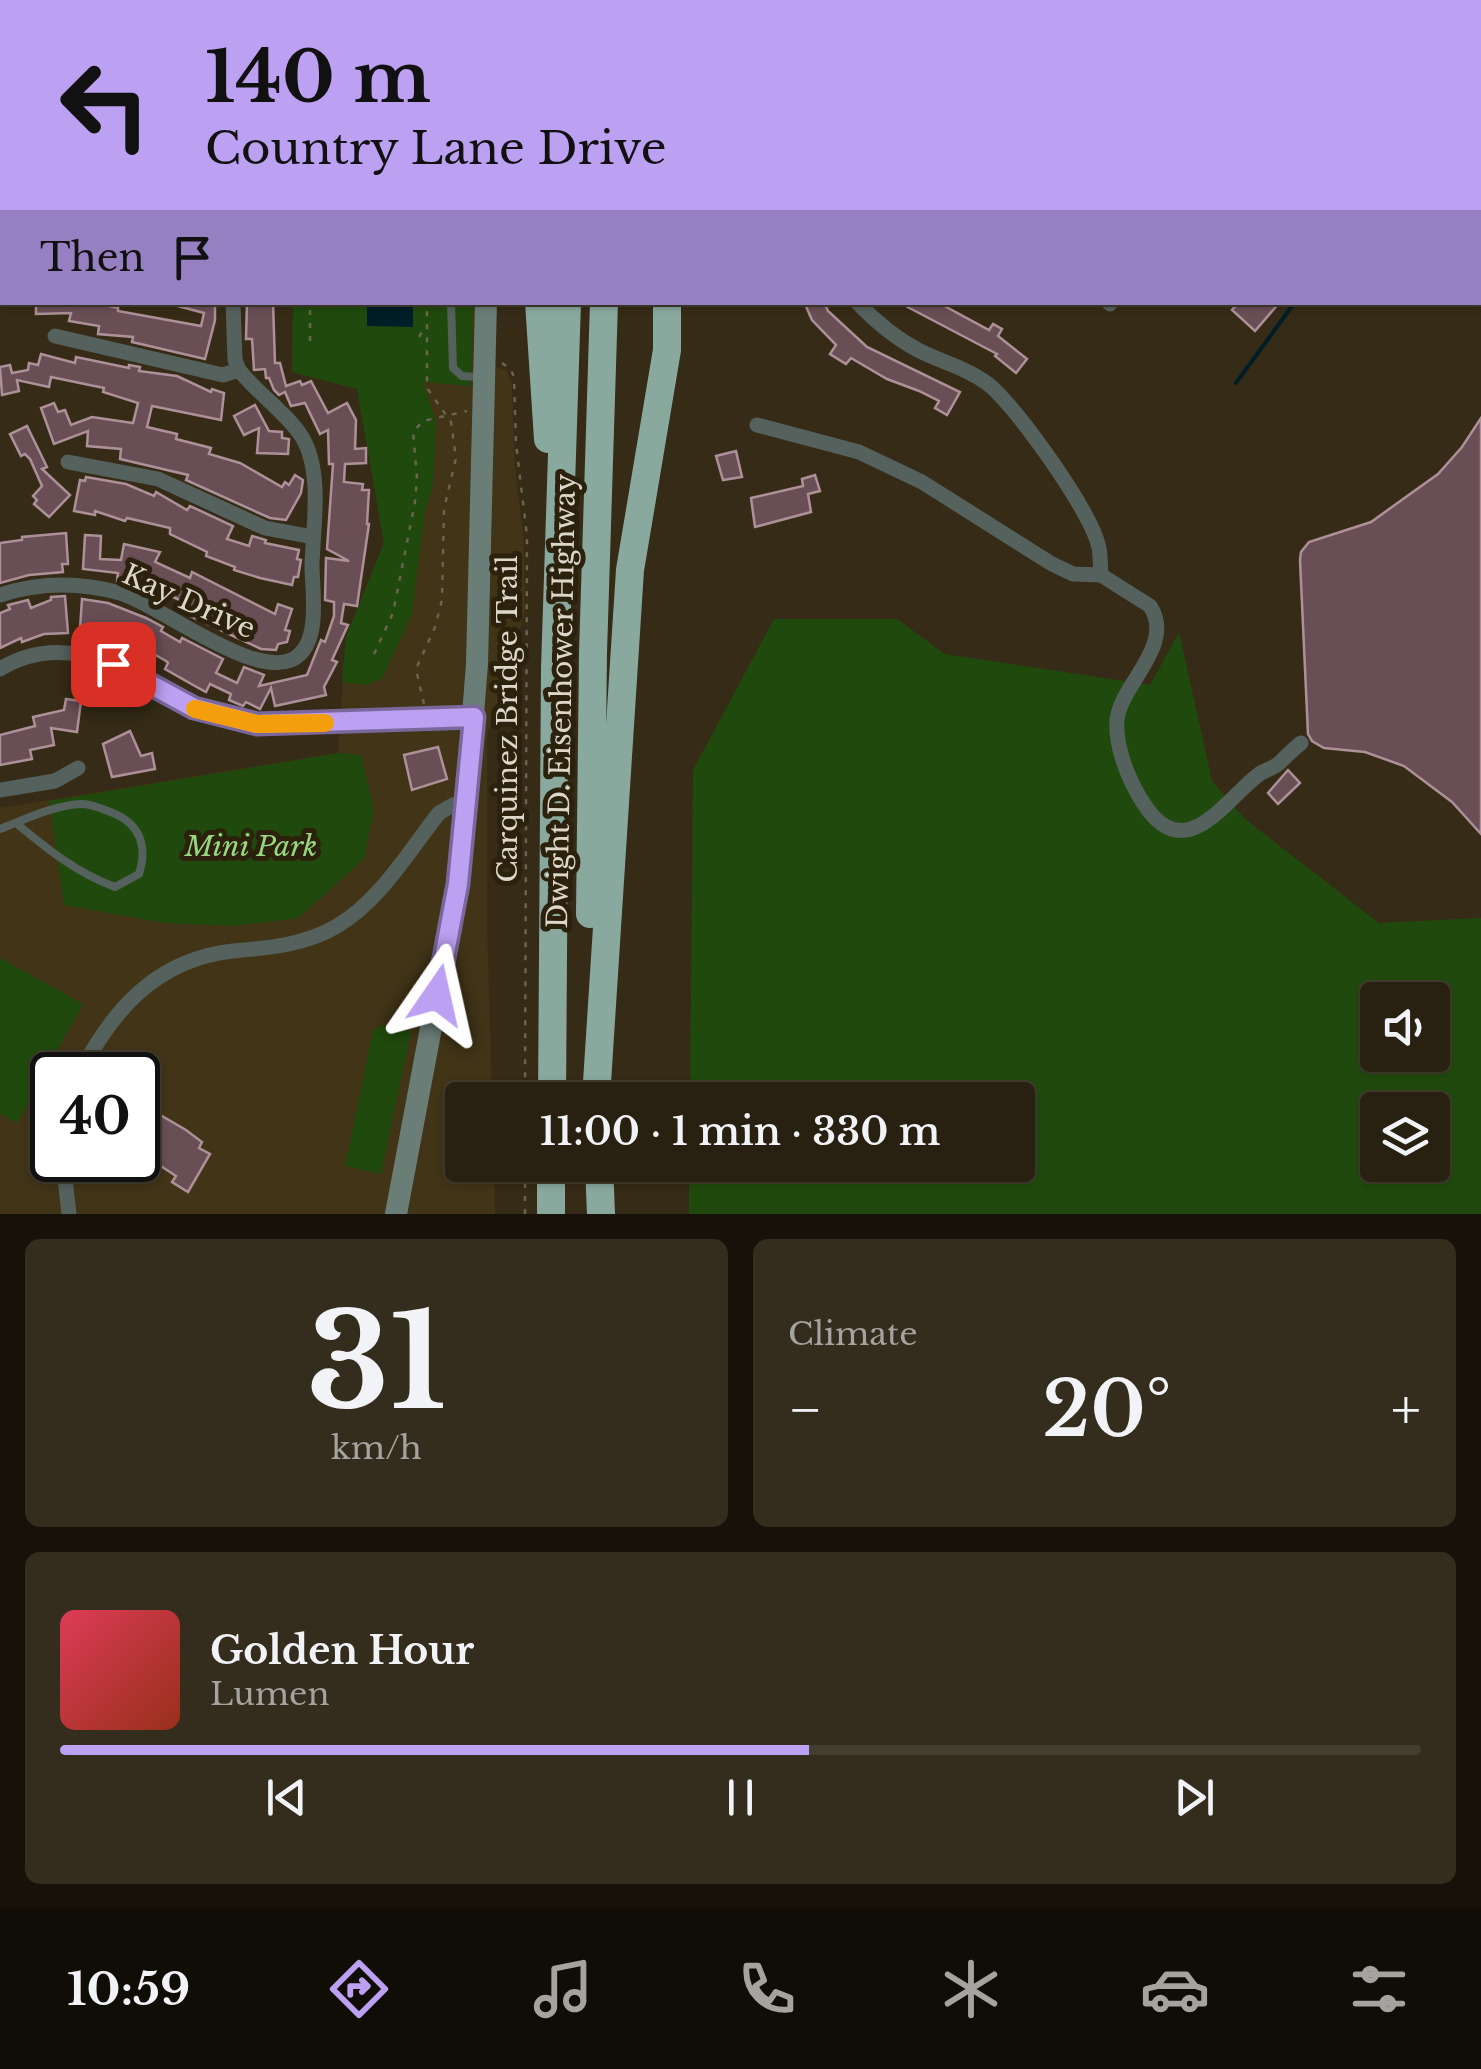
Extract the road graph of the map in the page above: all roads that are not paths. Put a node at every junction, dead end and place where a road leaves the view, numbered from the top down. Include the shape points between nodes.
1 (233, 305) edge
2 (451, 305) edge
3 (486, 305) edge
4 (539, 305) edge
5 (567, 305) edge
6 (604, 305) edge
7 (666, 305) edge
8 (859, 305) edge
9 (55, 336) dead end
10 (484, 369) junction
11 (239, 370) junction
12 (757, 426) dead end
13 (68, 462) dead end
14 (313, 537) junction
15 (559, 570) junction
16 (1101, 575) junction
17 (0, 595) edge
18 (0, 668) edge
19 (474, 717) junction
20 (1301, 744) dead end
21 (78, 768) dead end
22 (0, 790) edge
23 (466, 803) junction
24 (16, 822) junction
25 (0, 829) edge
26 (92, 1052) edge
27 (552, 1082) edge
28 (595, 1082) edge
29 (597, 1082) edge
30 (65, 1182) edge
31 (551, 1182) edge
32 (599, 1182) edge
33 (69, 1214) edge
34 (396, 1214) edge
35 (551, 1214) edge
36 (601, 1214) edge

1 - 11 street
2 - 10 lane via 452,368 462,376
3 - 10 street
4 - 15 highway
5 - 15 highway, Dwight D. Eisenhower Highway
6 - 28 highway, Dwight D. Eisenhower Highway via 590,803
7 - 29 highway via 666,350 630,570
8 - 16 street via 916,349 990,386 1084,512 1098,544
9 - 11 street via 223,374
10 - 19 street
11 - 14 street via 302,438 313,474
12 - 16 street via 859,452 922,482 1052,564 1073,574
13 - 14 street via 158,480 265,528
14 - 17 street, Kay Drive via 310,633 298,658 265,661 229,650 124,593 70,584
15 - 27 highway, Dwight D. Eisenhower Highway
16 - 20 street via 1155,613 1145,666 1117,720 1129,777 1158,819 1187,829 1215,818
18 - 19 street via 43,652 90,657 194,708 257,724
19 - 23 street
21 - 22 street via 55,781
23 - 26 street via 439,813 375,893 340,925 293,944 204,956 155,978 112,1018
23 - 34 street via 458,884
24 - 24 lane via 86,803 120,814 139,831 145,855 139,874 115,888 88,877
24 - 25 lane
30 - 33 street
31 - 35 highway
32 - 36 highway

